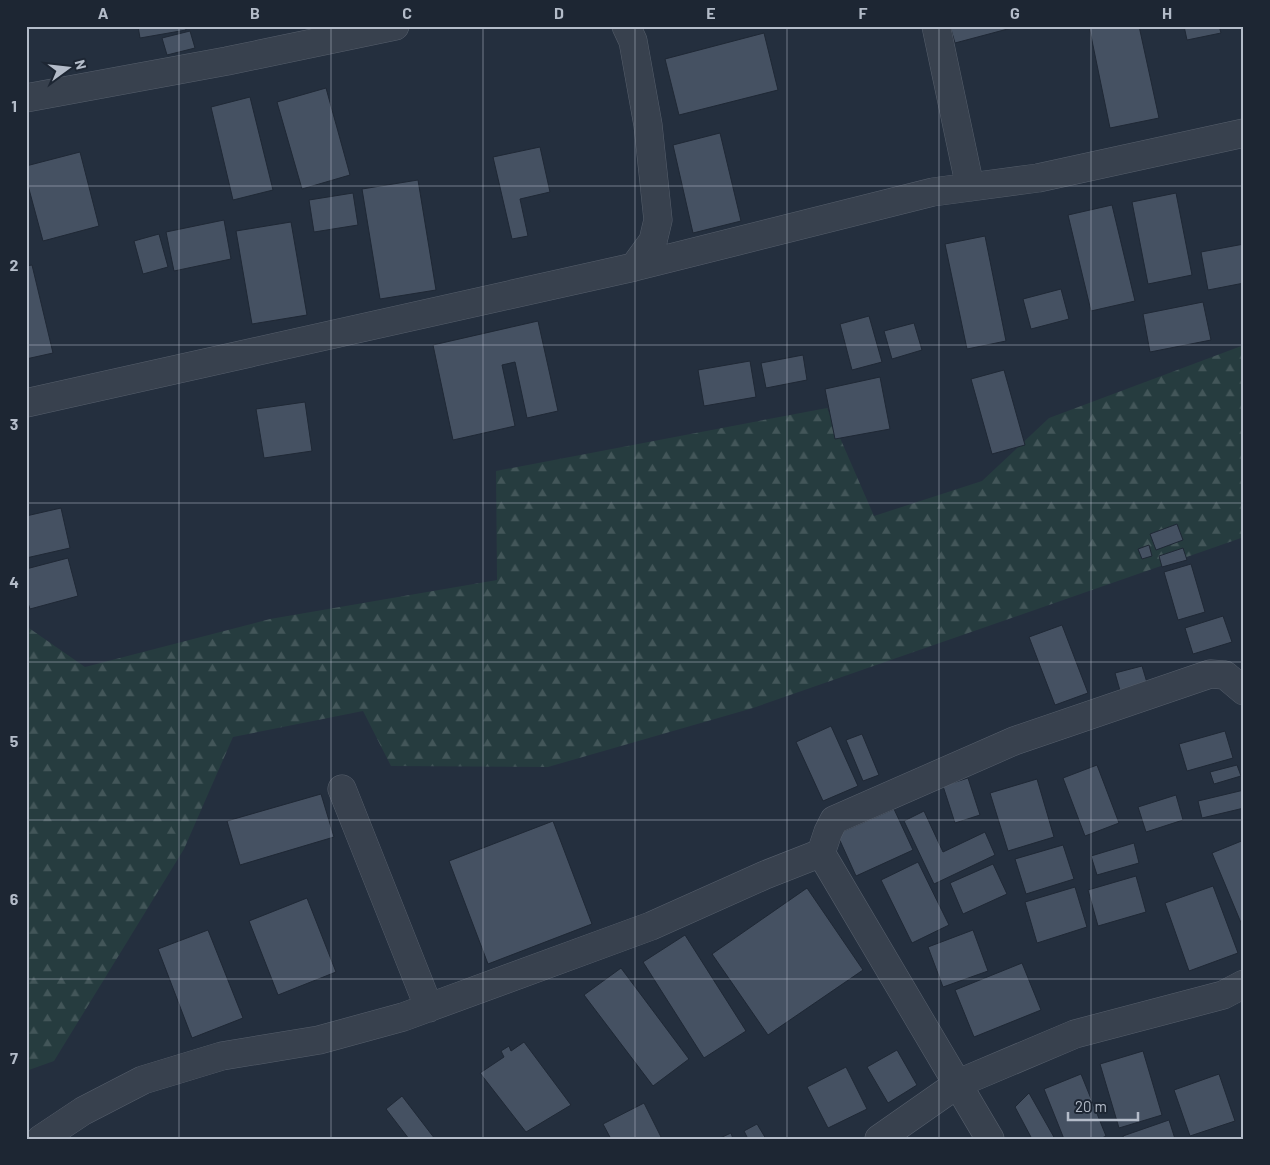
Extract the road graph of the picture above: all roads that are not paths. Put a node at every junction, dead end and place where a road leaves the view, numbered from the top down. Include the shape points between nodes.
1 (395, 26) edge
2 (626, 26) edge
3 (936, 26) edge
4 (26, 98) edge
5 (1244, 133) edge
6 (970, 187) junction
7 (634, 267) junction
8 (26, 403) edge
9 (1244, 691) edge
10 (342, 789) dead end
11 (821, 854) junction
12 (1244, 984) edge
13 (429, 1008) junction
14 (959, 1083) junction
15 (41, 1139) edge
16 (879, 1139) edge
17 (990, 1139) edge

1 - 4 street
2 - 7 street via 632,41 648,125 658,220 653,241
3 - 6 street
5 - 6 street via 1038,178
6 - 7 street via 934,192
7 - 8 street
9 - 11 street via 1225,675 1210,674 1014,741 834,820
10 - 13 street
11 - 13 street via 765,875 651,926
11 - 14 street
12 - 14 street via 1223,995 1074,1034
13 - 15 street via 319,1040 222,1056 143,1080 84,1111
14 - 16 street
14 - 17 street

